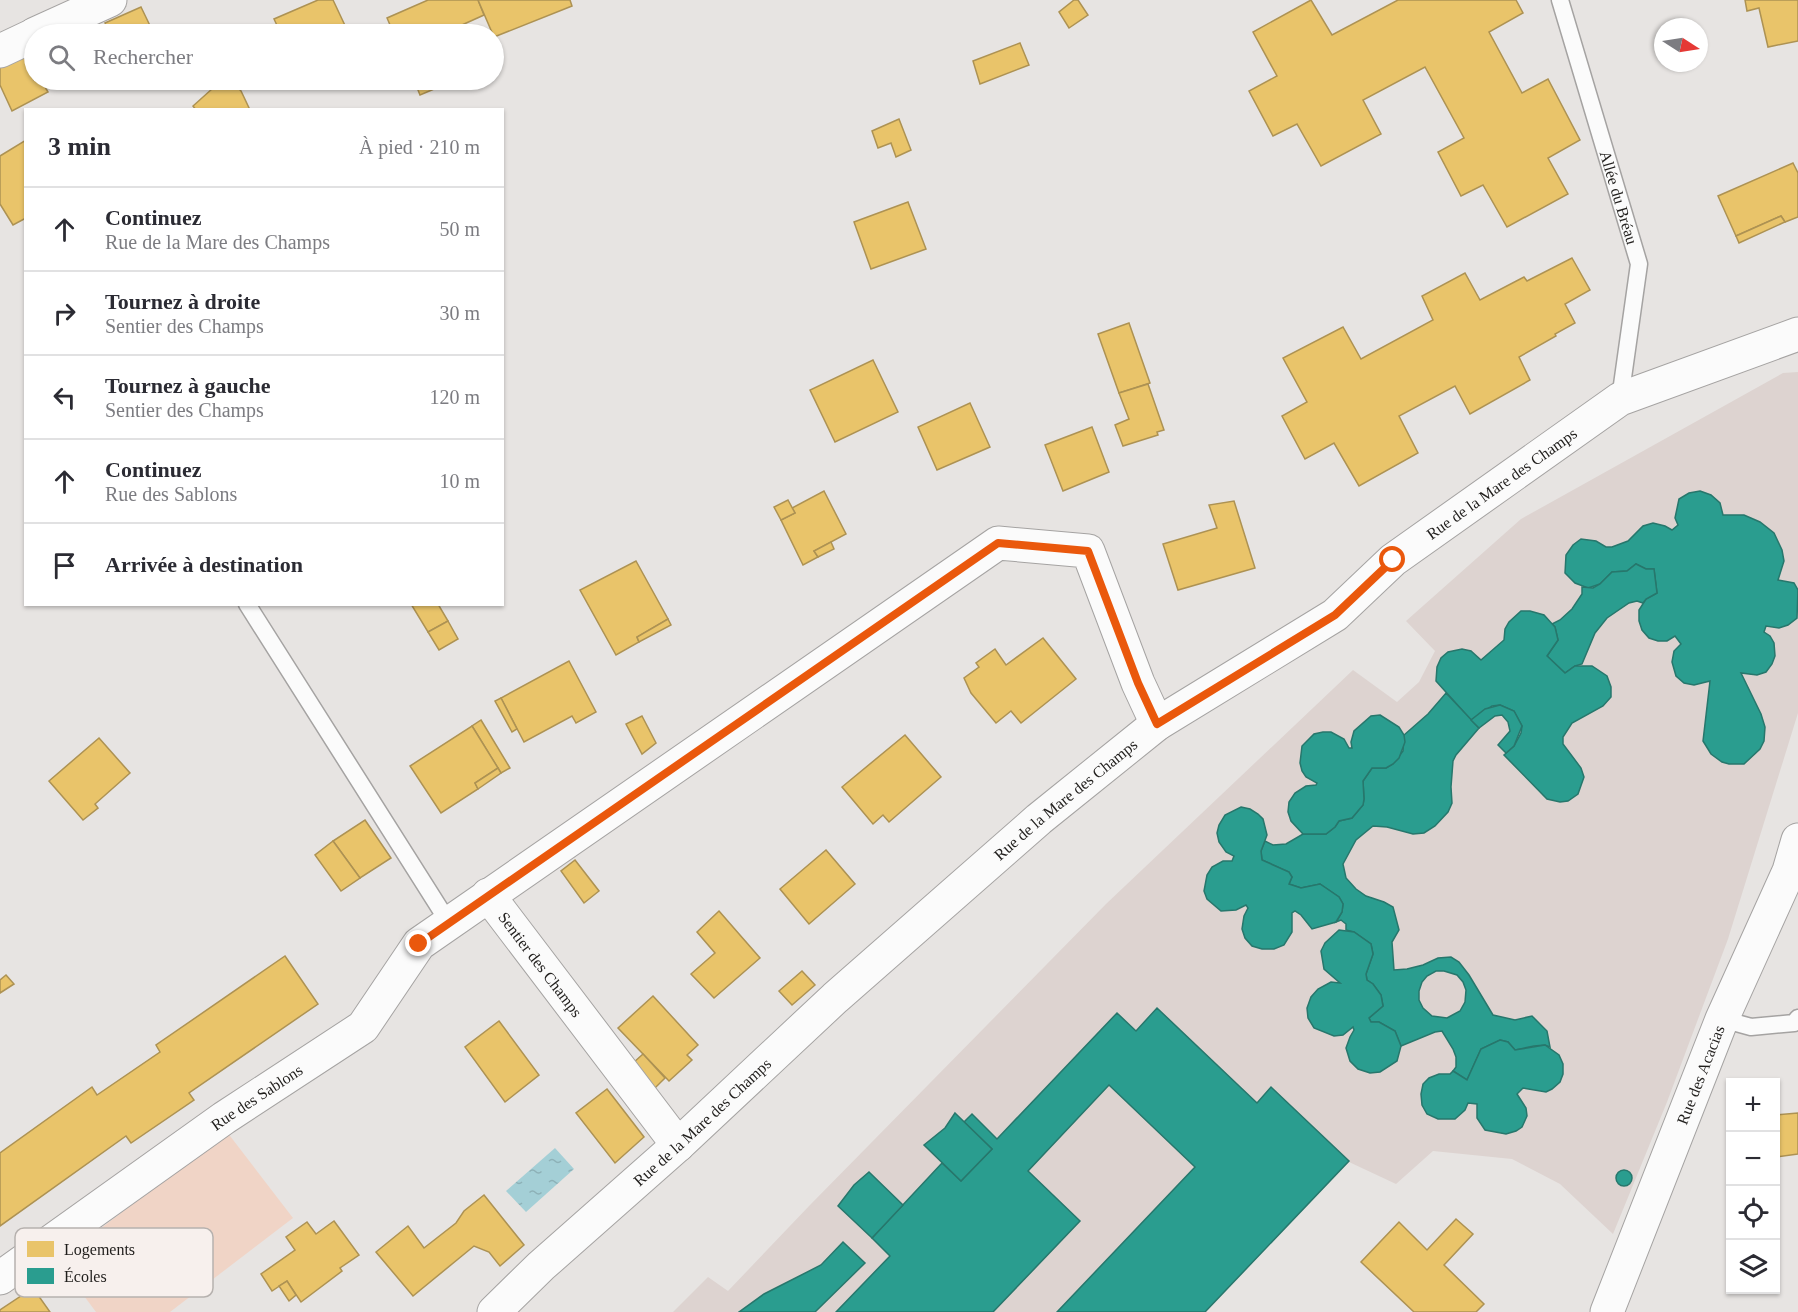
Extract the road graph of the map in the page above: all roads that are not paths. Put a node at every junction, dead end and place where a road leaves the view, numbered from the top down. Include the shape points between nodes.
1 (110, 0) edge
2 (1560, 0) edge
3 (59, 24) edge
4 (24, 40) edge
5 (0, 51) edge
6 (1798, 334) edge
7 (1620, 399) junction
8 (248, 606) edge
9 (1157, 724) junction
10 (1798, 840) edge
11 (488, 895) junction
12 (449, 923) junction
13 (1798, 1018) edge
14 (1722, 1019) junction
15 (678, 1145) junction
16 (70, 1228) edge
17 (15, 1267) edge
18 (0, 1278) edge
19 (494, 1312) edge
20 (1607, 1312) edge

1 - 3 street
2 - 7 lane, Allée du Bréau via 1639,264
4 - 5 street
6 - 7 street, Rue de la Mare des Champs
7 - 9 street, Rue de la Mare des Champs via 1393,560 1335,615
8 - 12 lane
9 - 11 street, Sentier des Champs via 1088,551 998,543
9 - 15 street, Rue de la Mare des Champs via 1039,819 844,990
10 - 14 street, Rue des Acacias via 1789,871
11 - 12 street, Rue des Sablons
11 - 15 street, Sentier des Champs
12 - 16 street, Rue des Sablons via 419,944 363,1027 224,1118
13 - 14 lane via 1794,1023 1751,1027
14 - 20 street, Rue des Acacias
15 - 19 street, Rue de la Mare des Champs
17 - 18 street, Rue des Sablons

